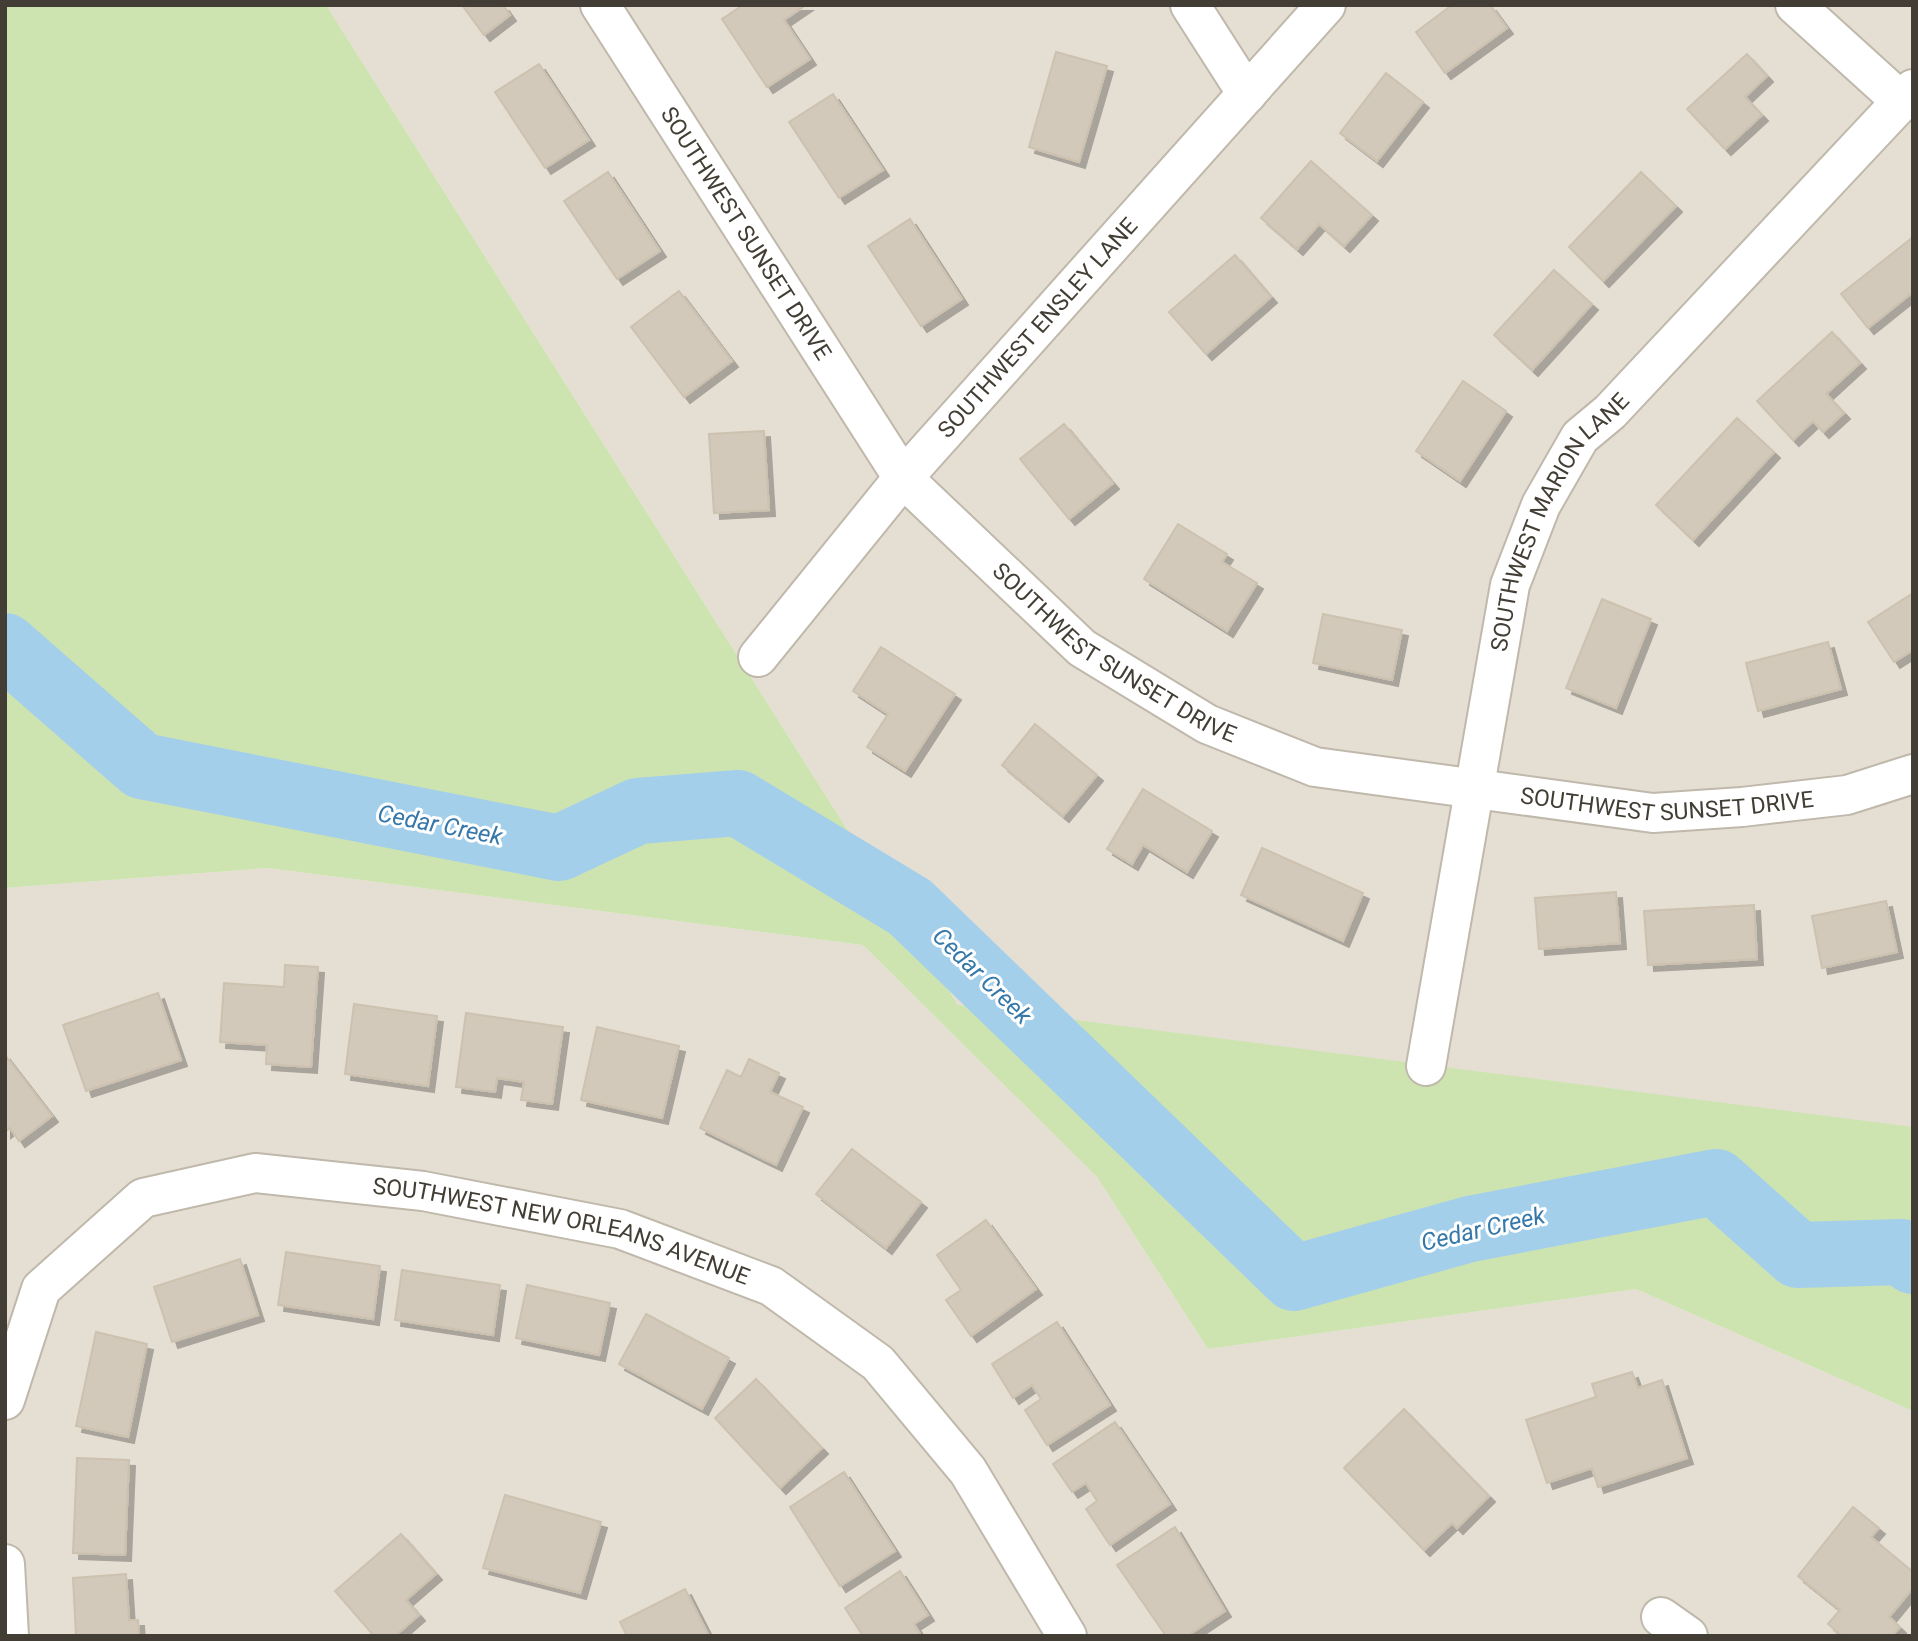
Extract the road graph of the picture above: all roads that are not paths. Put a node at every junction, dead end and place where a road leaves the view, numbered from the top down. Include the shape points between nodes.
1 (600, 5) edge
2 (1190, 5) edge
3 (1326, 5) edge
4 (1795, 5) edge
5 (1247, 94) junction
6 (1907, 95) edge
7 (903, 478) junction
8 (758, 657) dead end
9 (1913, 774) edge
10 (1474, 791) junction
11 (1426, 1066) dead end
12 (5, 1400) edge
13 (5, 1564) edge
14 (9, 1636) edge
15 (1067, 1636) edge

1 - 7 street, SOUTHWEST SUNSET DRIVE
2 - 5 street
3 - 5 street, SOUTHWEST ENSLEY LANE
4 - 6 street
5 - 7 street, SOUTHWEST ENSLEY LANE
6 - 10 street, SOUTHWEST MARION LANE via 1619,402 1580,437 1541,505 1510,585
7 - 8 street, SOUTHWEST ENSLEY LANE
7 - 10 street, SOUTHWEST SUNSET DRIVE via 1082,648 1207,724 1315,767
9 - 10 street, SOUTHWEST SUNSET DRIVE via 1847,795 1653,813
10 - 11 street, SOUTHWEST MARION LANE
12 - 15 street, SOUTHWEST NEW ORLEANS AVENUE via 41,1289 143,1198 256,1173 423,1191 620,1229 771,1286 878,1363 968,1471
13 - 14 street

